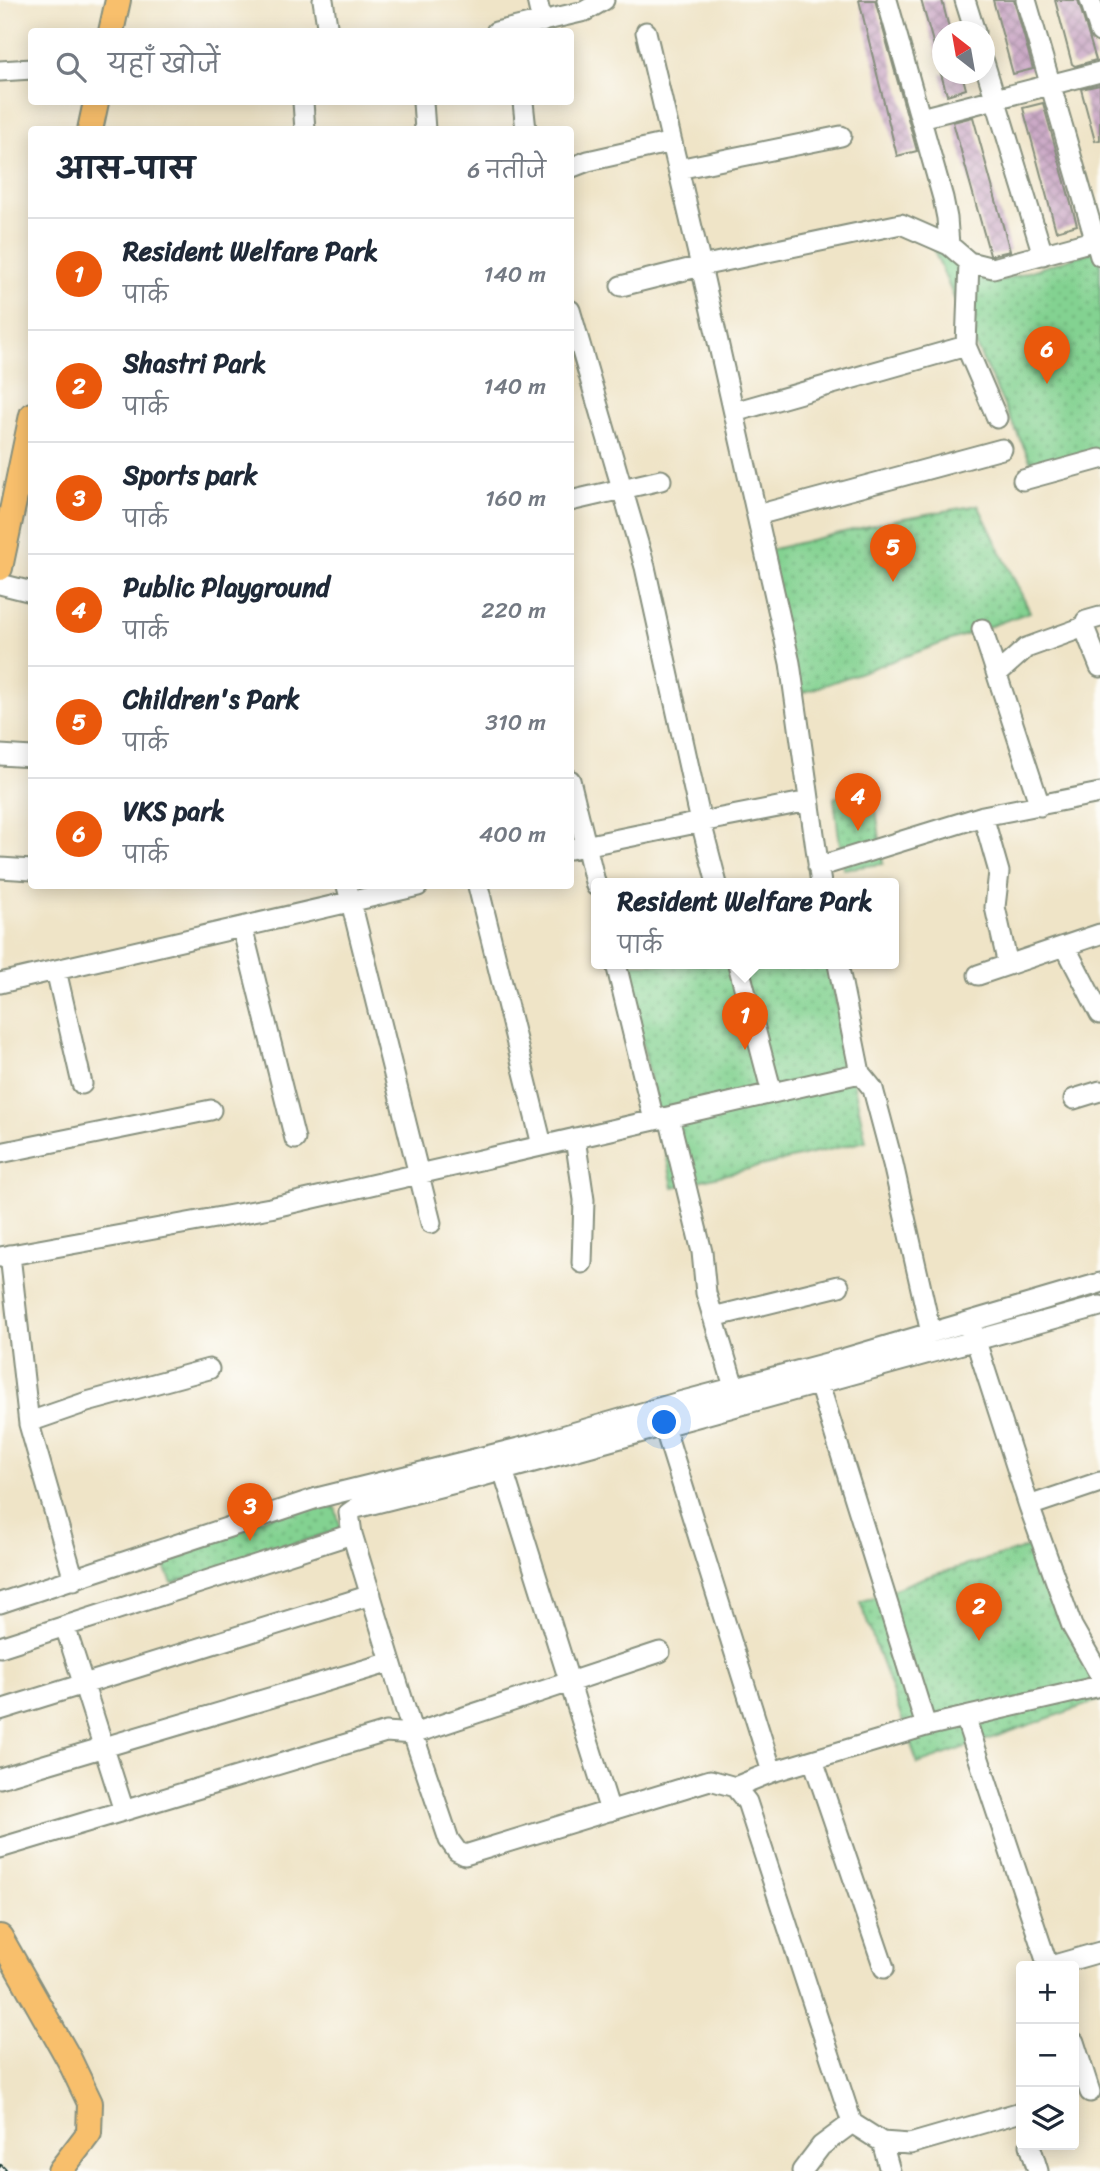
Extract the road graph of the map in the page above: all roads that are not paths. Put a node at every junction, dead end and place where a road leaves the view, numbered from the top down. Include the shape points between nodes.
1 (118, 0) edge
2 (323, 0) edge
3 (537, 0) edge
4 (604, 0) edge
5 (887, 0) edge
6 (965, 0) edge
7 (1026, 0) edge
8 (1090, 0) edge
9 (972, 21) edge
10 (542, 22) junction
11 (112, 28) edge
12 (327, 28) edge
13 (521, 28) edge
14 (646, 32) dead end
15 (1100, 32) edge
16 (28, 69) edge
17 (0, 71) edge
18 (1100, 72) edge
19 (1050, 83) junction
20 (991, 84) edge
21 (995, 97) junction
22 (95, 105) edge
23 (303, 105) edge
24 (423, 105) edge
25 (523, 105) edge
26 (921, 118) junction
27 (91, 126) edge
28 (305, 126) edge
29 (425, 126) edge
30 (526, 126) edge
31 (841, 136) dead end
32 (672, 142) junction
33 (574, 166) edge
34 (678, 169) junction
35 (949, 245) junction
36 (1098, 245) edge
37 (1043, 255) junction
38 (969, 262) junction
39 (701, 266) junction
40 (621, 286) dead end
41 (574, 323) edge
42 (966, 346) junction
43 (734, 412) junction
44 (997, 418) dead end
45 (28, 432) edge
46 (1002, 449) dead end
47 (1100, 459) edge
48 (661, 480) dead end
49 (1023, 480) dead end
50 (624, 489) junction
51 (574, 500) edge
52 (757, 515) junction
53 (4, 535) edge
54 (0, 568) edge
55 (0, 584) edge
56 (28, 591) edge
57 (1092, 622) edge
58 (982, 629) dead end
59 (1100, 667) edge
60 (997, 674) junction
61 (0, 755) edge
62 (28, 757) edge
63 (1100, 793) edge
64 (808, 801) junction
65 (1040, 806) junction
66 (574, 814) edge
67 (983, 816) junction
68 (701, 822) junction
69 (578, 847) edge
70 (0, 868) edge
71 (28, 870) edge
72 (819, 876) edge
73 (592, 878) edge
74 (715, 878) edge
75 (392, 889) edge
76 (479, 889) edge
77 (349, 894) edge
78 (242, 927) junction
79 (1100, 934) edge
80 (1065, 946) junction
81 (1008, 965) junction
82 (617, 969) edge
83 (739, 969) edge
84 (839, 969) edge
85 (56, 970) junction
86 (978, 975) dead end
87 (0, 983) edge
88 (1100, 1014) edge
89 (860, 1073) junction
90 (82, 1084) dead end
91 (1100, 1091) edge
92 (772, 1093) junction
93 (1074, 1099) dead end
94 (211, 1110) dead end
95 (662, 1118) junction
96 (575, 1138) junction
97 (295, 1139) dead end
98 (542, 1145) junction
99 (0, 1153) edge
100 (418, 1174) junction
101 (432, 1223) dead end
102 (5, 1256) edge
103 (582, 1263) dead end
104 (1100, 1283) edge
105 (839, 1286) dead end
106 (1100, 1306) edge
107 (713, 1317) junction
108 (970, 1321) junction
109 (931, 1333) junction
110 (976, 1340) junction
111 (209, 1369) dead end
112 (819, 1384) junction
113 (734, 1388) junction
114 (29, 1424) junction
115 (664, 1426) junction
116 (503, 1470) junction
117 (1100, 1482) edge
118 (1029, 1506) junction
119 (352, 1534) junction
120 (74, 1580) junction
121 (371, 1595) junction
122 (0, 1602) edge
123 (65, 1626) junction
124 (0, 1647) edge
125 (660, 1652) dead end
126 (391, 1662) junction
127 (1099, 1674) edge
128 (569, 1681) junction
129 (82, 1685) junction
130 (0, 1710) edge
131 (965, 1717) junction
132 (926, 1726) junction
133 (413, 1734) junction
134 (102, 1747) junction
135 (813, 1760) junction
136 (772, 1772) junction
137 (0, 1778) edge
138 (735, 1787) junction
139 (124, 1811) junction
140 (610, 1811) junction
141 (0, 1848) edge
142 (0, 1937) edge
143 (1100, 1952) edge
144 (1048, 1961) edge
145 (1068, 1961) edge
146 (884, 1968) dead end
147 (1079, 2060) edge
148 (1088, 2092) edge
149 (1016, 2114) edge
150 (852, 2123) junction
151 (882, 2143) junction
152 (1032, 2150) edge
153 (60, 2171) edge
154 (802, 2171) edge
155 (890, 2171) edge
156 (1038, 2171) edge

1 - 11 main road
2 - 12 street
3 - 10 street
4 - 10 street via 585,11
5 - 26 street
6 - 9 street
7 - 19 street
8 - 15 street
10 - 13 street
14 - 32 street
16 - 17 street
18 - 19 street
19 - 21 street
19 - 36 street
20 - 21 street
21 - 26 street
21 - 37 street
22 - 27 main road
23 - 28 street
24 - 29 street
25 - 30 street
26 - 35 street via 943,198
31 - 34 street
32 - 33 street
32 - 34 street
34 - 39 street
35 - 38 street
35 - 39 street via 901,224
36 - 37 street
37 - 38 street via 993,268
38 - 42 street
39 - 40 street
39 - 43 street
41 - 50 street
42 - 43 street
42 - 44 street
43 - 52 street
45 - 53 main road
46 - 52 street
47 - 49 street
48 - 50 street
50 - 51 street
50 - 68 street
52 - 64 street via 790,663
53 - 54 main road
55 - 56 street
57 - 59 street
57 - 60 street via 1026,648
58 - 60 street
60 - 65 street
61 - 62 street
63 - 65 street
64 - 68 street
64 - 72 street
65 - 67 street
66 - 69 street
67 - 72 street
67 - 81 street via 999,872 995,907
68 - 69 street
68 - 74 street
69 - 73 street
70 - 71 street
75 - 77 street
76 - 98 street
77 - 78 street
77 - 100 street
78 - 85 street
78 - 97 street
79 - 80 street
80 - 81 street
80 - 88 street
81 - 86 street
82 - 95 street
83 - 92 street
84 - 89 street
85 - 87 street
85 - 90 street
89 - 92 street
89 - 109 street via 873,1089
91 - 93 street
92 - 95 street
94 - 99 street
95 - 96 street
95 - 107 street via 702,1252
96 - 98 street
96 - 103 street via 583,1200
98 - 100 street
100 - 101 street
100 - 102 street via 270,1208
102 - 114 street
104 - 108 street
105 - 107 street
106 - 110 street
107 - 113 street
108 - 109 street
108 - 110 street
109 - 113 street
110 - 112 street
110 - 118 street
111 - 114 street via 87,1402
112 - 115 street
112 - 132 street
113 - 120 street via 317,1498
114 - 120 street
115 - 116 street
115 - 136 street
116 - 119 street via 356,1508 349,1513
116 - 128 street
117 - 118 street
118 - 127 street via 1072,1626
119 - 121 street
119 - 123 street
120 - 122 street
121 - 126 street
121 - 129 street
123 - 124 street
123 - 129 street
125 - 128 street
126 - 133 street
126 - 134 street
127 - 131 street
128 - 133 street
128 - 140 street
129 - 130 street
129 - 134 street
131 - 132 street
131 - 144 street
132 - 135 street
133 - 139 street via 386,1731
133 - 140 street via 449,1840 466,1855
134 - 137 street
134 - 139 street
135 - 136 street
135 - 146 street
136 - 138 street
138 - 140 street via 710,1780
138 - 150 street via 747,1802
139 - 141 street
142 - 153 main road via 90,2103 89,2133
143 - 145 street
147 - 148 street
149 - 151 street via 910,2144
150 - 151 street
150 - 154 street via 821,2146
151 - 155 street
152 - 156 street

